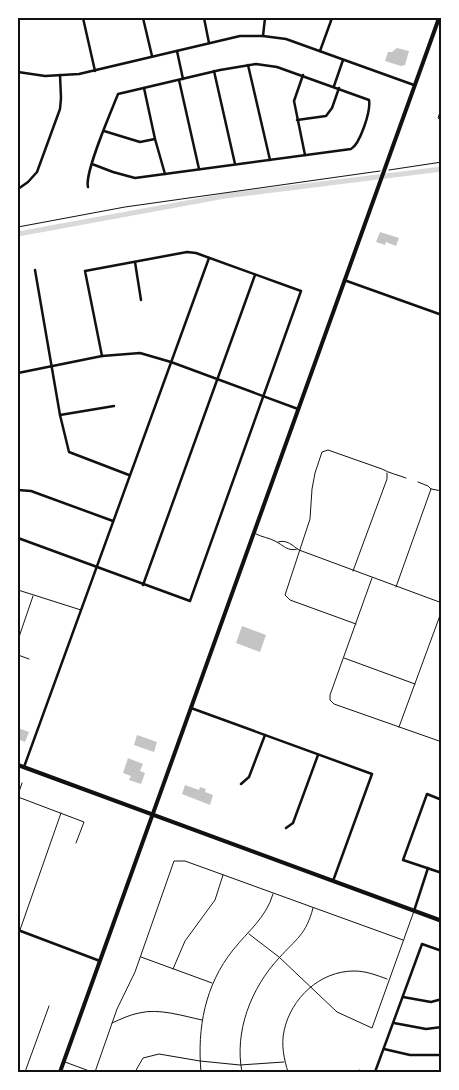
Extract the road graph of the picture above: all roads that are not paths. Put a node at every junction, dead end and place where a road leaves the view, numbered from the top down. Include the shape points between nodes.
1 (83, 18) edge
2 (143, 18) edge
3 (204, 18) edge
4 (264, 18) edge
5 (332, 18) edge
6 (439, 18) edge
7 (263, 36) junction
8 (210, 44) junction
9 (177, 51) junction
10 (320, 51) junction
11 (152, 56) junction
12 (343, 60) junction
13 (248, 65) junction
14 (95, 71) junction
15 (18, 72) edge
16 (214, 72) junction
17 (60, 75) junction
18 (303, 75) junction
19 (183, 79) junction
20 (179, 80) junction
21 (414, 85) junction
22 (334, 86) junction
23 (144, 88) junction
24 (339, 88) junction
25 (442, 106) edge
26 (297, 120) junction
27 (441, 122) edge
28 (104, 131) junction
29 (155, 139) junction
30 (305, 155) junction
31 (270, 160) junction
32 (92, 164) junction
33 (235, 164) junction
34 (199, 169) junction
35 (165, 174) junction
36 (88, 187) dead end
37 (18, 189) edge
38 (209, 258) junction
39 (135, 262) junction
40 (35, 270) dead end
41 (255, 275) junction
42 (344, 280) junction
43 (141, 300) dead end
44 (442, 315) edge
45 (102, 356) junction
46 (171, 362) junction
47 (53, 366) junction
48 (18, 373) edge
49 (218, 379) junction
50 (263, 396) junction
51 (114, 406) dead end
52 (298, 409) junction
53 (60, 415) junction
54 (386, 473) junction
55 (129, 475) junction
56 (406, 478) dead end
57 (418, 482) dead end
58 (431, 489) junction
59 (18, 490) edge
60 (442, 491) edge
61 (113, 520) junction
62 (253, 533) junction
63 (18, 538) edge
64 (278, 542) junction
65 (298, 550) junction
66 (96, 567) junction
67 (353, 571) junction
68 (372, 578) junction
69 (143, 585) junction
70 (396, 586) junction
71 (18, 590) edge
72 (33, 596) junction
73 (442, 603) edge
74 (81, 610) junction
75 (442, 610) edge
76 (356, 624) junction
77 (18, 640) edge
78 (18, 655) edge
79 (343, 658) junction
80 (29, 659) dead end
81 (415, 684) junction
82 (191, 708) junction
83 (399, 727) junction
84 (265, 735) junction
85 (442, 742) edge
86 (318, 755) junction
87 (18, 765) edge
88 (24, 767) junction
89 (22, 783) dead end
90 (241, 784) dead end
91 (18, 796) edge
92 (442, 800) edge
93 (61, 813) junction
94 (153, 815) junction
95 (286, 828) dead end
96 (76, 843) dead end
97 (428, 868) junction
98 (442, 873) edge
99 (223, 875) junction
100 (333, 880) junction
101 (273, 893) junction
102 (313, 907) junction
103 (414, 911) junction
104 (442, 921) edge
105 (18, 930) edge
106 (249, 934) junction
107 (404, 940) junction
108 (442, 951) edge
109 (140, 956) junction
110 (279, 958) junction
111 (100, 961) junction
112 (173, 968) junction
113 (388, 979) junction
114 (213, 983) junction
115 (310, 987) junction
116 (403, 997) junction
117 (442, 999) edge
118 (50, 1006) dead end
119 (202, 1020) junction
120 (112, 1023) junction
121 (394, 1023) junction
122 (442, 1027) edge
123 (384, 1049) junction
124 (442, 1055) edge
125 (200, 1061) junction
126 (64, 1062) junction
127 (285, 1062) junction
128 (240, 1065) junction
129 (25, 1072) edge
130 (60, 1072) edge
131 (93, 1072) edge
132 (135, 1072) edge
133 (202, 1072) edge
134 (242, 1072) edge
135 (288, 1072) edge
136 (375, 1072) edge

1 - 14 street
2 - 11 street
3 - 8 street
4 - 7 street
5 - 10 street
6 - 21 main road
7 - 8 street via 240,36
7 - 10 street via 286,39
8 - 9 street
9 - 11 street
9 - 19 street
10 - 12 street
11 - 14 street
12 - 21 street
12 - 22 street
13 - 16 street
13 - 18 street via 265,64
13 - 31 street
14 - 17 street
15 - 17 street
16 - 19 street
16 - 33 street
17 - 37 street via 60,109 37,172
18 - 22 street
18 - 26 street via 294,101
19 - 20 street
20 - 23 street
20 - 34 street
21 - 42 main road
22 - 24 street
23 - 28 street via 118,94
23 - 29 street
24 - 26 street via 326,116
24 - 30 street via 369,100 370,108 354,147
25 - 27 lane via 438,118
26 - 30 street
28 - 29 street via 140,142
28 - 32 street
29 - 35 street
30 - 31 street
31 - 33 street
32 - 35 street via 135,178
32 - 36 street via 86,182
33 - 34 street
34 - 35 street
38 - 39 street via 187,252
38 - 41 street
38 - 46 street
39 - 43 street
39 - 45 street via 85,272
40 - 47 street
41 - 49 street
41 - 50 street via 301,291
42 - 44 street
42 - 52 main road
45 - 46 street via 140,353
45 - 47 street
46 - 49 street
46 - 55 street
47 - 48 street
47 - 53 street
49 - 50 street
49 - 69 street
50 - 52 street
50 - 69 street via 190,601
51 - 53 street
52 - 62 main road
53 - 55 street via 69,452
54 - 56 lane
54 - 65 lane via 324,450 313,478 310,519
54 - 67 lane
55 - 61 street
57 - 58 lane
58 - 60 lane
58 - 70 lane
59 - 61 street via 38,493
61 - 66 street
62 - 64 lane
62 - 82 main road
63 - 66 street
64 - 65 lane via 281,546
64 - 65 lane via 294,545
65 - 67 lane
65 - 76 lane via 285,597
66 - 69 street
66 - 74 street
67 - 68 lane
68 - 70 lane
68 - 76 lane
70 - 73 lane
71 - 72 lane
72 - 74 lane
72 - 77 lane
74 - 88 street
75 - 81 lane
76 - 79 lane
78 - 80 lane
79 - 81 lane
79 - 83 lane via 330,700
81 - 83 lane
82 - 84 street
82 - 94 main road
83 - 85 lane
84 - 86 street
84 - 90 street via 249,777
86 - 95 street via 293,823
86 - 100 street via 372,774
87 - 88 main road
88 - 94 main road
89 - 91 lane
91 - 93 lane
92 - 97 street via 427,794 403,860
93 - 96 lane via 84,822
93 - 105 lane
94 - 100 main road
94 - 111 main road
97 - 98 street
97 - 103 street
99 - 101 lane
99 - 109 lane via 174,860
99 - 112 lane via 215,900 185,941
100 - 103 main road
101 - 102 lane
101 - 106 lane via 264,915
102 - 107 lane
102 - 110 lane via 310,921 301,936
103 - 104 main road
103 - 107 lane
105 - 111 street
106 - 110 lane
106 - 114 lane via 219,969
107 - 113 lane
108 - 116 street via 422,944
109 - 112 lane
109 - 120 lane
110 - 115 lane
110 - 128 lane via 248,1008 242,1028
111 - 126 main road
112 - 114 lane
113 - 115 lane via 369,972 353,971 324,978
113 - 115 lane via 372,1028 337,1012
114 - 119 lane
115 - 127 lane via 289,1014 284,1032
116 - 117 street via 431,1002
116 - 121 street
118 - 129 lane
119 - 120 lane via 145,1012
119 - 125 lane
120 - 131 lane
121 - 122 street via 426,1029
121 - 123 street
123 - 124 street via 410,1055
123 - 136 street
125 - 128 lane
125 - 132 lane via 159,1054 143,1058
125 - 133 lane
126 - 130 main road
126 - 131 lane
127 - 128 lane
127 - 135 lane
128 - 134 lane

